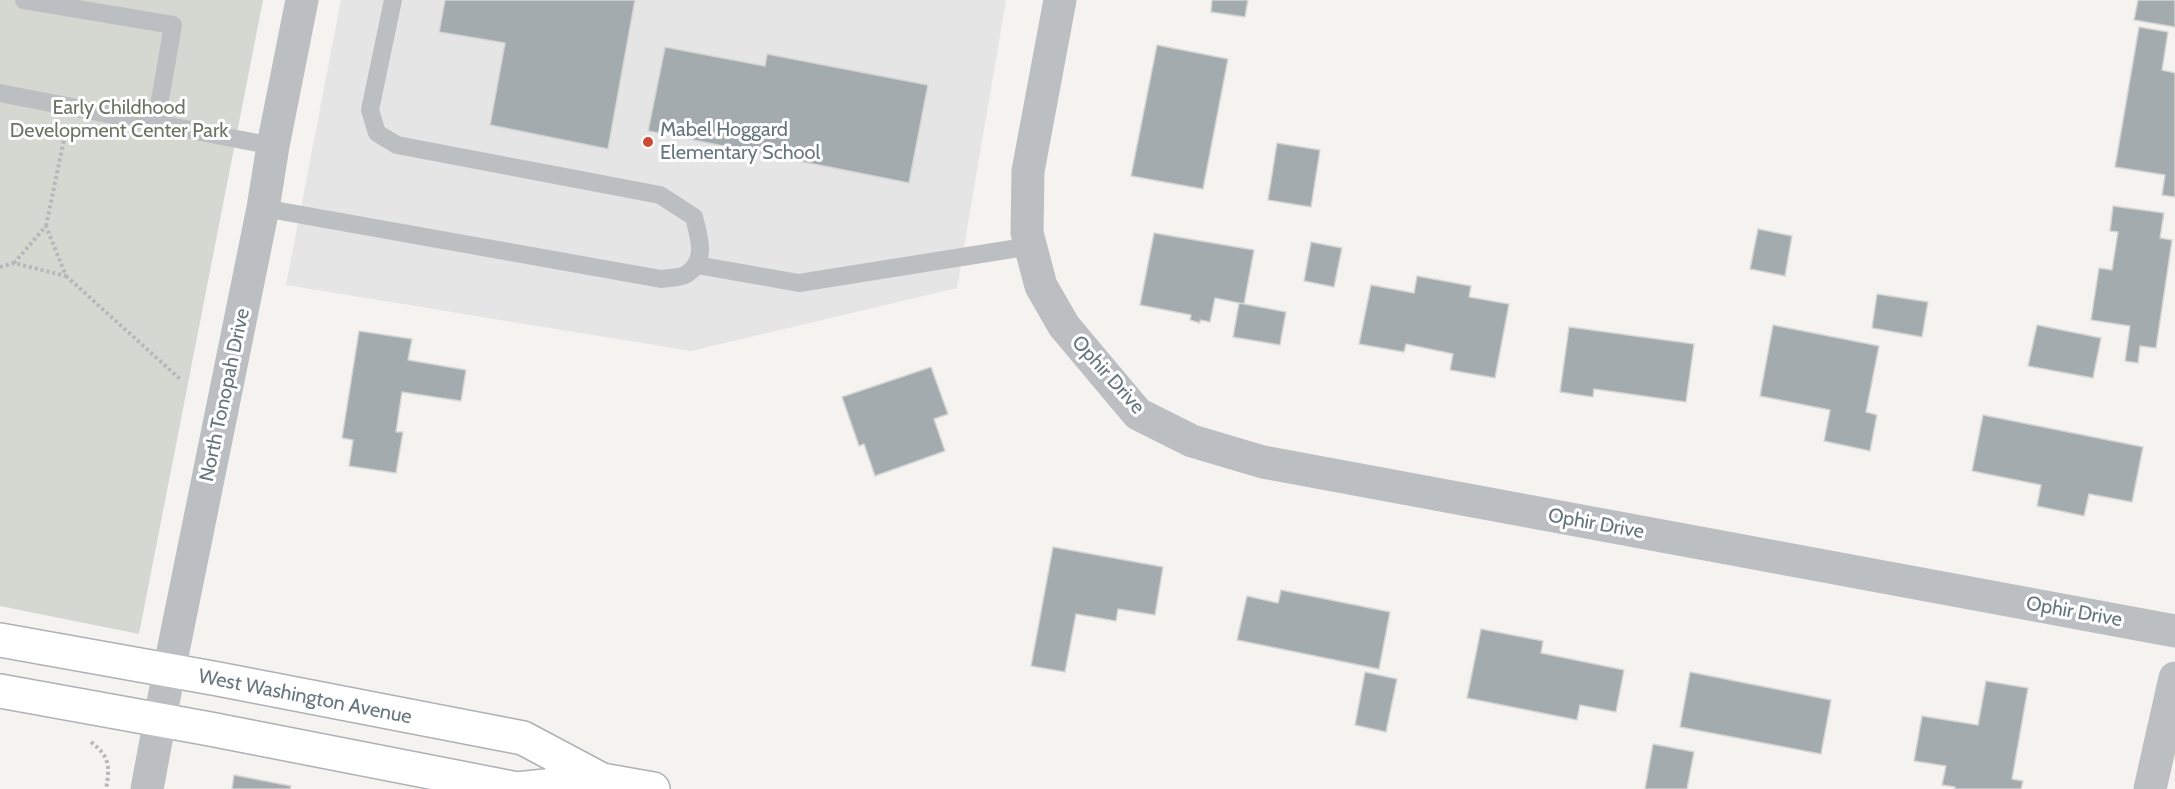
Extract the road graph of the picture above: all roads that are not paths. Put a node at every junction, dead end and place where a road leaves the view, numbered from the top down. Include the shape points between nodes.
1 (24, 0) edge
2 (302, 0) edge
3 (393, 0) edge
4 (1060, 0) edge
5 (0, 93) edge
6 (156, 123) junction
7 (273, 146) junction
8 (263, 208) junction
9 (1031, 246) junction
10 (697, 265) junction
11 (2175, 631) edge
12 (0, 640) edge
13 (169, 671) junction
14 (2175, 678) edge
15 (0, 691) edge
16 (160, 720) junction
17 (602, 780) junction
18 (147, 789) edge
19 (653, 789) edge
20 (2150, 789) edge

1 - 6 lane via 173,26
2 - 7 street, North Tonopah Drive
3 - 10 lane via 370,110 377,133 397,146 660,195 694,217 701,245
4 - 9 street, Ophir Drive via 1028,171 1027,233
5 - 6 lane
6 - 7 lane
7 - 8 street, North Tonopah Drive
8 - 10 lane via 661,279 684,276
8 - 13 street, North Tonopah Drive
9 - 10 lane via 799,283
9 - 11 street, Ophir Drive via 1041,286 1064,326 1138,414 1192,441 1263,462
12 - 13 main road, West Washington Avenue
13 - 16 street, North Tonopah Drive
13 - 17 main road, West Washington Avenue via 523,738
14 - 20 street
15 - 16 main road, West Washington Avenue
16 - 17 main road, West Washington Avenue via 517,789
16 - 18 street, North Tonopah Drive
17 - 19 main road, West Washington Avenue

